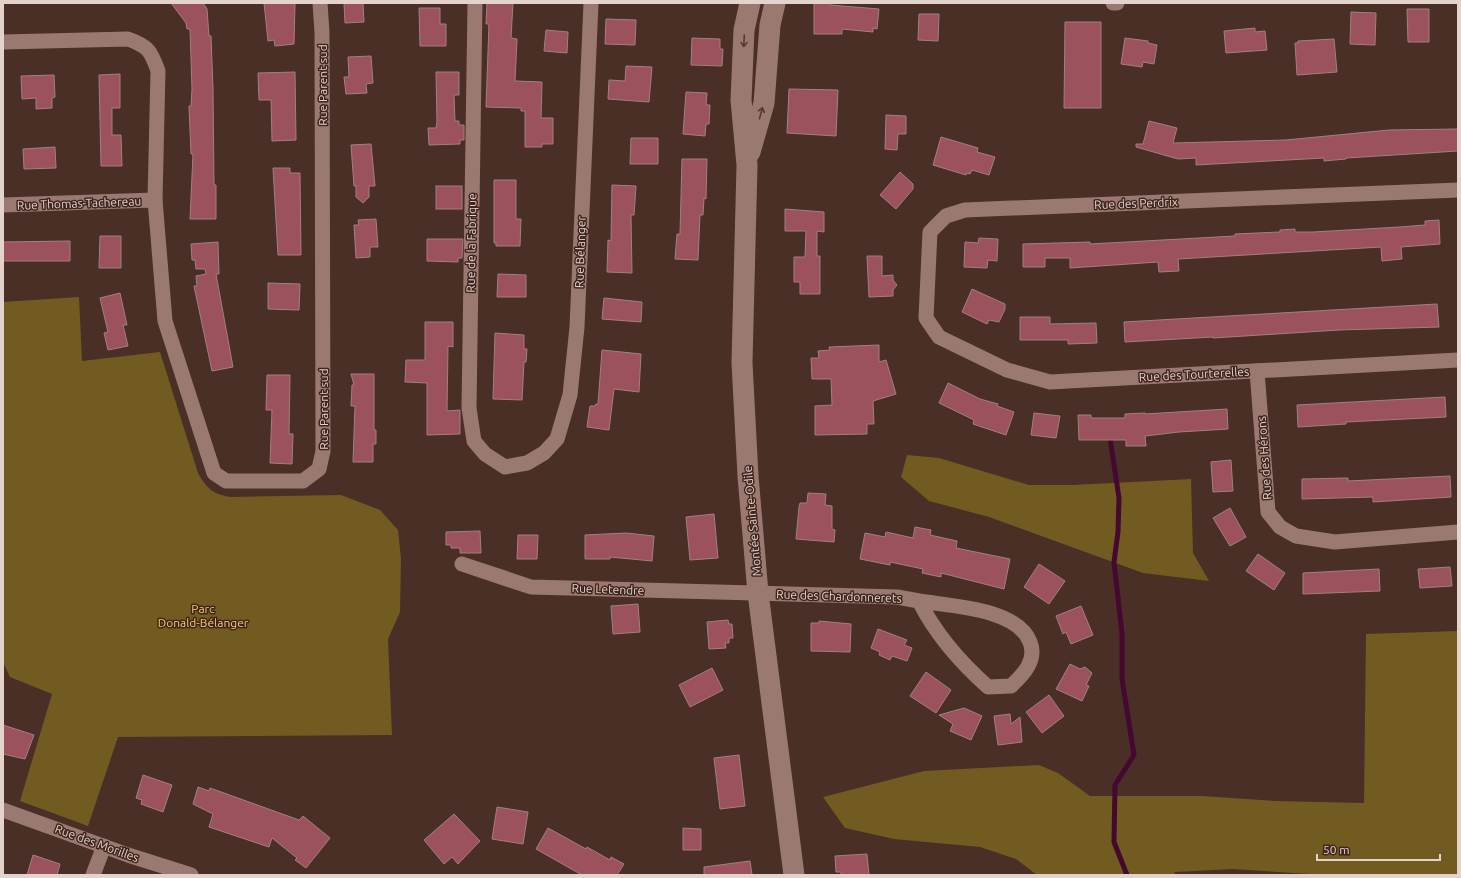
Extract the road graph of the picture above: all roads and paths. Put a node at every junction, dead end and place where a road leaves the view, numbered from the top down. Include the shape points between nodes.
1 (320, 3) edge
2 (475, 3) edge
3 (591, 3) edge
4 (750, 3) edge
5 (774, 3) edge
6 (1113, 3) edge
7 (1117, 3) edge
8 (3, 42) edge
9 (747, 165) junction
10 (1458, 190) edge
11 (155, 200) junction
12 (3, 205) edge
13 (940, 337) joint
14 (1458, 360) edge
15 (1257, 370) junction
16 (505, 467) joint
17 (1458, 532) edge
18 (462, 564) dead end
19 (758, 593) junction
20 (919, 601) junction
21 (3, 810) edge
22 (104, 846) junction
23 (93, 875) edge
24 (191, 875) edge
25 (794, 875) edge

1 - 11 street, Rue Parent sud via 323,451 319,469 303,481 226,481 214,473 165,321
2 - 16 street, Rue de la Fabrique via 469,408 474,441 485,454
3 - 16 street, Rue Bélanger via 577,327 570,395 558,439 544,453 527,463
4 -> 9 main road, Montée Sainte-Odile via 744,30 741,100
9 -> 5 main road, Montée Sainte-Odile via 764,103
6 - 7 street
8 - 11 street, Rue Parent sud via 128,39 141,44 151,52 158,71
9 - 19 main road, Montée Sainte-Odile via 742,363
10 - 13 street, Rue des Perdrix via 965,210 946,216 930,232 926,318
11 - 12 street, Rue Thomas-Tachereau
13 - 15 street, Rue des Tourterelles via 1007,370 1050,382
14 - 15 street, Rue des Tourterelles
15 - 17 street, Rue des Hérons via 1268,512 1280,527 1296,536 1335,542
18 - 19 street, Rue Letendre via 531,587
19 - 20 street, Rue des Chardonnerets via 897,597
19 - 25 main road, Montée Sainte-Odile
20 - 20 street, Rue des Chardonnerets via 928,618 968,669 988,687 1011,686 1024,674 1032,660 1033,650 1028,636 1010,620 966,607
21 - 22 street, Rue des Morilles
22 - 23 street
22 - 24 street, Rue des Morilles

